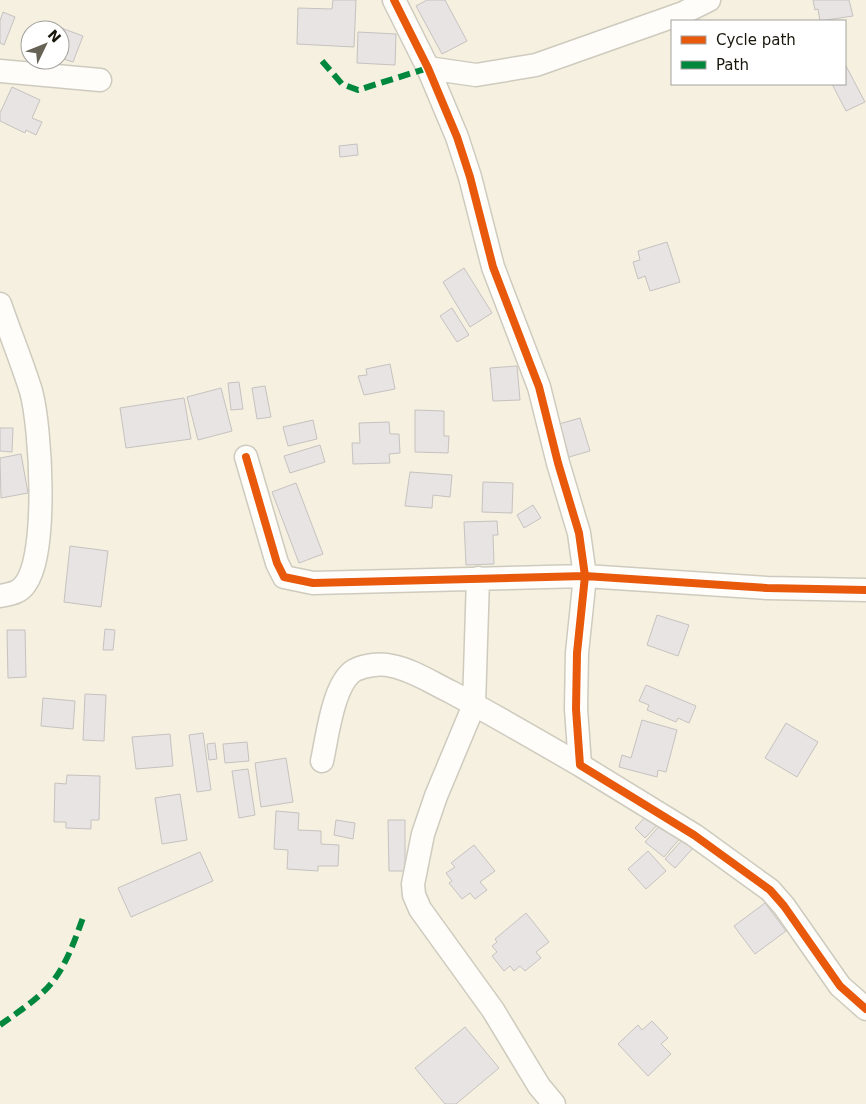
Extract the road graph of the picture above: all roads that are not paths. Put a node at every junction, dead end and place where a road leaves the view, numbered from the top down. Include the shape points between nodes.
1 (394, 0) edge
2 (710, 0) edge
3 (428, 68) junction
4 (0, 71) edge
5 (100, 80) dead end
6 (0, 304) edge
7 (246, 457) dead end
8 (585, 576) junction
9 (478, 578) junction
10 (866, 590) edge
11 (0, 596) edge
12 (474, 705) junction
13 (322, 761) dead end
14 (580, 764) junction
15 (866, 1009) edge
16 (554, 1104) edge

1 - 3 street
2 - 3 street via 683,13 536,65 476,75
3 - 8 street via 457,137 493,267 539,387 579,533
4 - 5 street
6 - 11 street via 31,393 41,474 35,565 21,590
7 - 9 street via 284,577 313,583
8 - 9 street
8 - 10 street via 767,588
8 - 14 street via 577,662
9 - 12 street
12 - 13 street via 418,675 392,666 378,664 354,670 343,684 333,708
12 - 14 street
12 - 16 street via 423,834 415,870 414,895 420,909
14 - 15 street via 694,835 770,890 840,986

